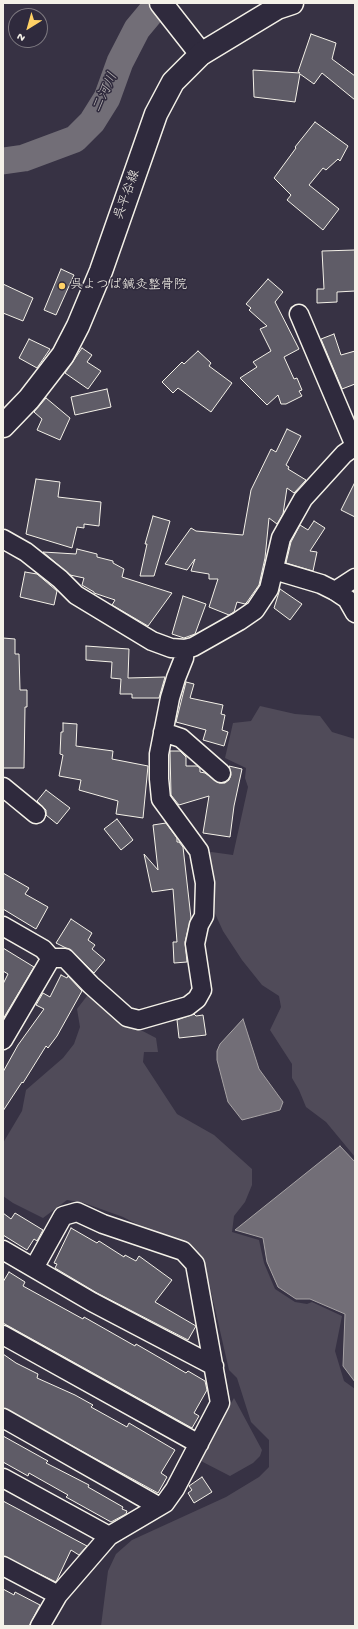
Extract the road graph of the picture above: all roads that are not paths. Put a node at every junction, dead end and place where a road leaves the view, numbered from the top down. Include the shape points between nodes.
1 (161, 3) edge
2 (292, 3) edge
3 (196, 48) junction
4 (299, 314) dead end
5 (3, 426) edge
6 (3, 539) edge
7 (274, 570) junction
8 (355, 578) edge
9 (335, 591) junction
10 (355, 614) edge
11 (185, 649) junction
12 (163, 732) junction
13 (221, 772) dead end
14 (3, 787) edge
15 (36, 814) dead end
16 (3, 926) edge
17 (51, 958) junction
18 (5, 1034) edge
19 (3, 1250) edge
20 (34, 1268) junction
21 (3, 1335) edge
22 (214, 1366) junction
23 (3, 1418) edge
24 (199, 1444) junction
25 (3, 1478) edge
26 (158, 1506) junction
27 (109, 1536) junction
28 (3, 1566) edge
29 (58, 1595) junction
30 (40, 1626) edge

1 - 3 main road
2 - 3 main road, 呉平谷線
3 - 5 main road, 呉平谷線 via 173,82 156,114 101,271 78,326 63,355
4 - 7 street via 355,446 344,454 303,499 281,538
6 - 11 street via 26,552 76,595 152,641 171,648
7 - 9 street via 321,584
7 - 11 street via 269,589 255,610 193,647
8 - 9 street
9 - 10 street via 347,599
11 - 12 street
12 - 13 street via 181,738
12 - 17 street via 159,754 161,799 199,851 205,883 204,916 194,944 202,990 197,999 188,1006 139,1020 127,1017 65,958
14 - 15 street
16 - 17 street via 44,949
17 - 18 street
19 - 20 street
20 - 22 street via 92,1302
20 - 22 street via 63,1216 77,1212 103,1224 183,1251 195,1264
21 - 24 street
22 - 24 street via 220,1403
23 - 26 street
24 - 26 street via 175,1489 165,1503
25 - 27 street
26 - 27 street
27 - 29 street
28 - 29 street
29 - 30 street

